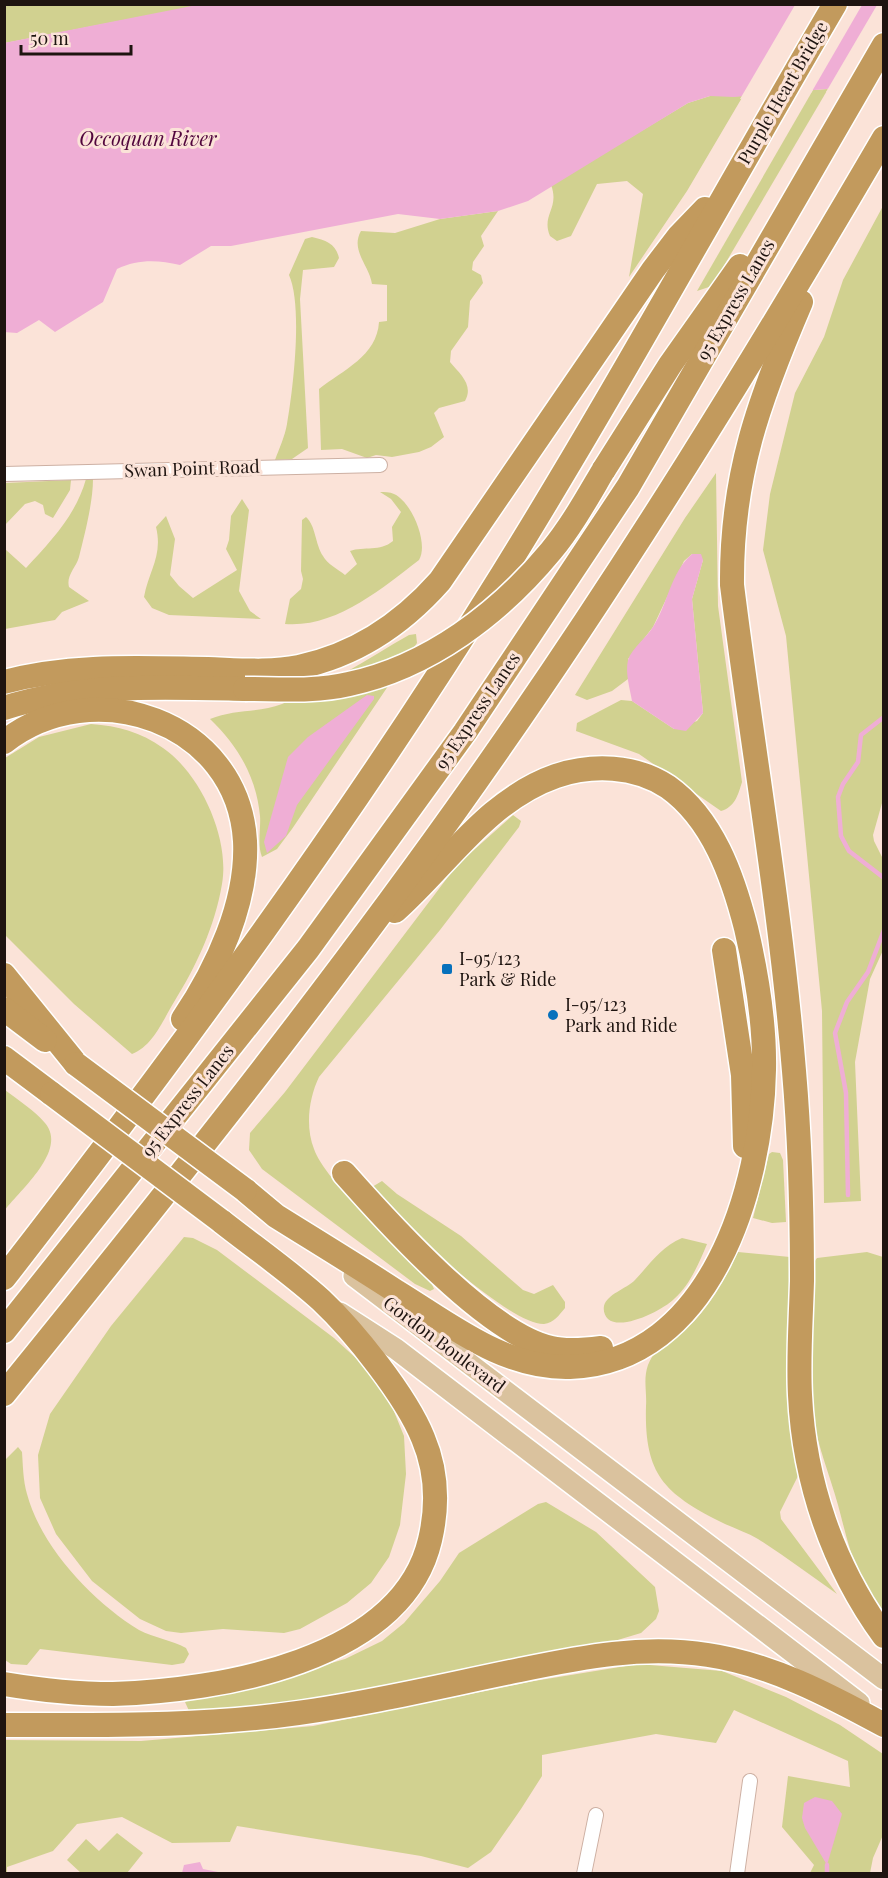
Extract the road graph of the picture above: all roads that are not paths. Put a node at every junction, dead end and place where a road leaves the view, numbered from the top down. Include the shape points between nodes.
1 (835, 4) edge
2 (884, 45) edge
3 (879, 145) edge
4 (813, 165) junction
5 (731, 182) junction
6 (833, 225) junction
7 (380, 465) dead end
8 (4, 474) edge
9 (4, 682) edge
10 (4, 708) edge
11 (4, 742) edge
12 (357, 945) junction
13 (724, 950) dead end
14 (4, 975) edge
15 (4, 1009) edge
16 (4, 1058) edge
17 (76, 1064) junction
18 (344, 1173) dead end
19 (749, 1175) junction
20 (276, 1215) junction
21 (36, 1237) junction
22 (4, 1278) edge
23 (322, 1301) junction
24 (690, 1305) junction
25 (4, 1331) edge
26 (5, 1393) edge
27 (884, 1636) edge
28 (884, 1679) edge
29 (4, 1684) edge
30 (884, 1724) edge
31 (4, 1725) edge
32 (750, 1781) dead end
33 (596, 1815) dead end
34 (584, 1874) edge
35 (737, 1874) edge

1 - 5 highway, Purple Heart Bridge
2 - 4 highway, 95 Express Lanes
3 - 6 highway
4 - 10 highway, bridge via 676,356 552,550 471,628 389,673 349,685 316,689 105,689 57,694
4 - 25 highway, 95 Express Lanes via 628,487 465,732 308,949
5 - 9 highway via 679,236 653,270 440,580 410,613 384,632 346,653 298,667 108,667
5 - 21 highway via 526,536 424,697 247,955
6 - 12 highway via 686,465 567,648
6 - 27 highway via 771,373 752,432 735,504 732,585 794,1070 801,1206 800,1394 811,1474 838,1558
7 - 8 street, Swan Point Road
11 - 21 highway via 41,719 63,712 112,709 159,721 188,738 222,772 232,789 245,839 240,894 204,983
12 - 19 highway via 427,882 480,824 530,788 564,774 608,768 630,771 668,787 700,820 718,849 741,910 752,954 764,1073 758,1136
12 - 26 highway
13 - 19 highway via 743,1075 743,1135
14 - 17 highway
15 - 17 highway, Gordon Boulevard
16 - 23 highway, Gordon Boulevard, bridge
17 - 20 highway, Gordon Boulevard, bridge
18 - 24 highway via 416,1251 519,1336 552,1348 601,1348
19 - 24 highway via 729,1241 713,1274
20 - 24 highway via 482,1345 527,1362 570,1367 618,1358 654,1341
20 - 28 main road, Gordon Boulevard
21 - 22 highway
23 - 29 highway via 388,1378 412,1416 429,1455 434,1477 434,1524 421,1568 401,1599 359,1634 323,1651 246,1676 189,1688 111,1694
23 - 30 main road, Gordon Boulevard via 396,1349
30 - 31 highway via 754,1666 709,1655 653,1651 597,1655 347,1705 240,1721
32 - 35 street
33 - 34 street

